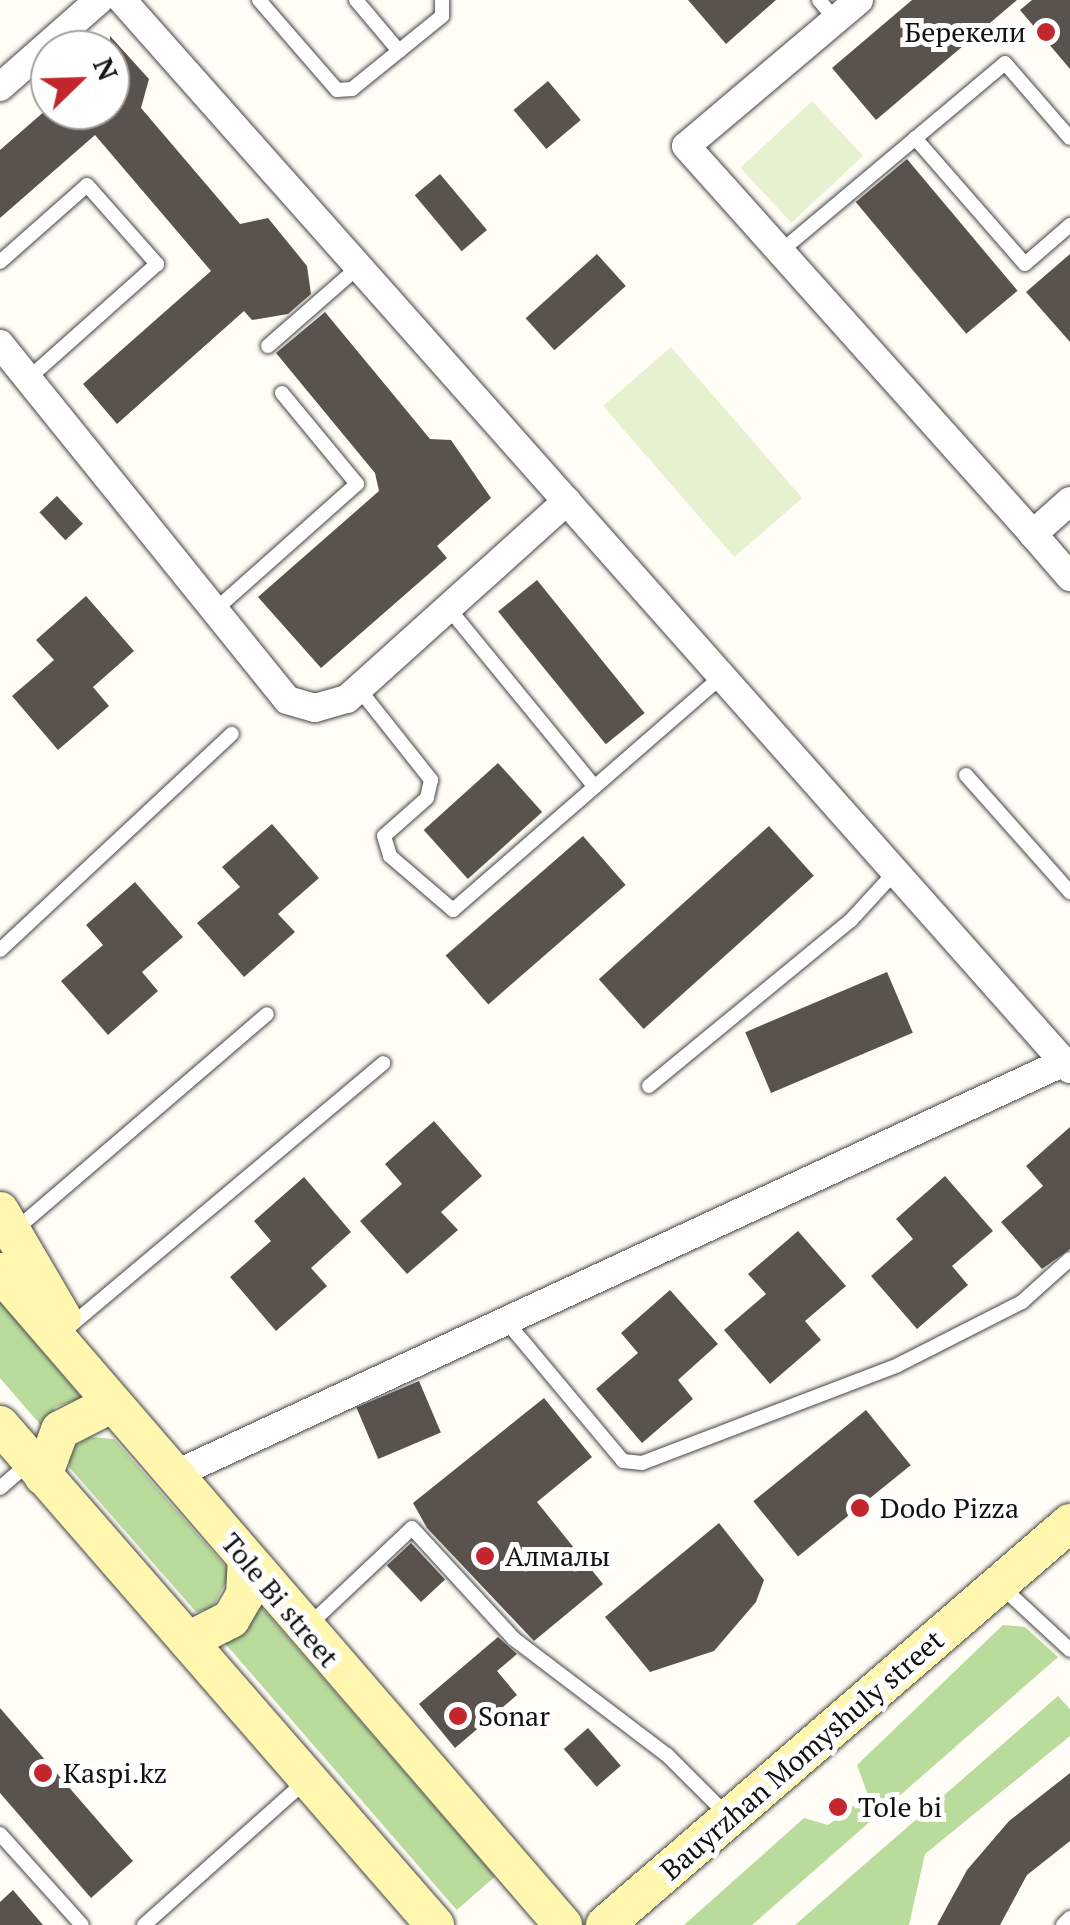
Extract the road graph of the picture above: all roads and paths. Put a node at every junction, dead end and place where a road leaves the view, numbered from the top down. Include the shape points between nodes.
1 (100, 0) edge
2 (122, 0) edge
3 (259, 0) edge
4 (356, 0) edge
5 (442, 0) edge
6 (860, 0) edge
7 (828, 10) edge
8 (399, 51) junction
9 (0, 87) edge
10 (915, 138) junction
11 (1070, 138) edge
12 (1070, 225) edge
13 (781, 251) junction
14 (0, 262) edge
15 (358, 268) junction
16 (0, 344) edge
17 (268, 346) dead end
18 (28, 379) junction
19 (282, 393) dead end
20 (567, 501) junction
21 (1070, 501) edge
22 (1033, 534) junction
23 (1070, 577) edge
24 (215, 610) junction
25 (450, 610) junction
26 (723, 675) junction
27 (359, 689) junction
28 (232, 734) dead end
29 (966, 775) dead end
30 (594, 786) junction
31 (897, 870) junction
32 (1070, 892) edge
33 (0, 950) edge
34 (268, 1014) dead end
35 (383, 1063) dead end
36 (1067, 1066) edge
37 (650, 1086) dead end
38 (6, 1222) edge
39 (1070, 1259) edge
40 (0, 1272) edge
41 (504, 1317) junction
42 (69, 1327) junction
43 (122, 1414) junction
44 (0, 1425) edge
45 (36, 1469) junction
46 (174, 1475) junction
47 (0, 1488) edge
48 (1070, 1523) edge
49 (247, 1561) junction
50 (1000, 1585) junction
51 (305, 1629) junction
52 (188, 1640) junction
53 (1070, 1650) edge
54 (309, 1778) junction
55 (729, 1818) junction
56 (0, 1834) edge
57 (1070, 1918) edge
58 (82, 1925) edge
59 (144, 1925) edge
60 (436, 1925) edge
61 (563, 1925) edge
62 (605, 1925) edge
63 (1062, 1925) edge

1 - 9 street
2 - 15 street
3 - 8 lane via 337,90 352,88
4 - 8 lane
5 - 8 lane via 442,16
6 - 7 street
7 - 13 street via 686,146
10 - 11 lane via 1005,63
10 - 12 lane via 1025,264
10 - 13 lane
13 - 22 street
14 - 18 lane via 88,185 158,264
15 - 17 lane
15 - 20 street
16 - 18 street
18 - 24 street via 149,514
19 - 24 lane via 358,484
20 - 25 street
20 - 26 street
21 - 22 street
22 - 23 street
24 - 27 street via 287,700 314,708
25 - 27 street
25 - 30 lane
26 - 30 lane
26 - 31 street
27 - 30 lane via 431,780 427,798 384,836 390,856 442,908 452,910
28 - 33 lane
29 - 32 lane
31 - 36 street
31 - 37 lane via 851,920
34 - 38 lane
35 - 42 lane
36 - 41 street
38 - 42 main road
39 - 41 lane via 1022,1302 898,1365 642,1462 622,1461
40 - 43 main road, Tole Bi street
41 - 46 street
42 - 43 main road
43 - 45 main road via 60,1430
43 - 46 main road, Tole Bi street
44 - 45 main road
45 - 47 lane
45 - 52 main road
46 - 49 main road, Tole Bi street
48 - 50 main road, Bauyrzhan Momyshuly street
49 - 51 main road, Tole Bi street
49 - 52 main road via 246,1595 231,1619
50 - 53 lane
50 - 55 main road, Bauyrzhan Momyshuly street
51 - 55 lane via 412,1528 514,1639 667,1756
51 - 61 main road, Tole Bi street
52 - 54 main road
54 - 59 lane
54 - 60 main road
55 - 62 main road, Bauyrzhan Momyshuly street
56 - 58 lane
57 - 63 lane

